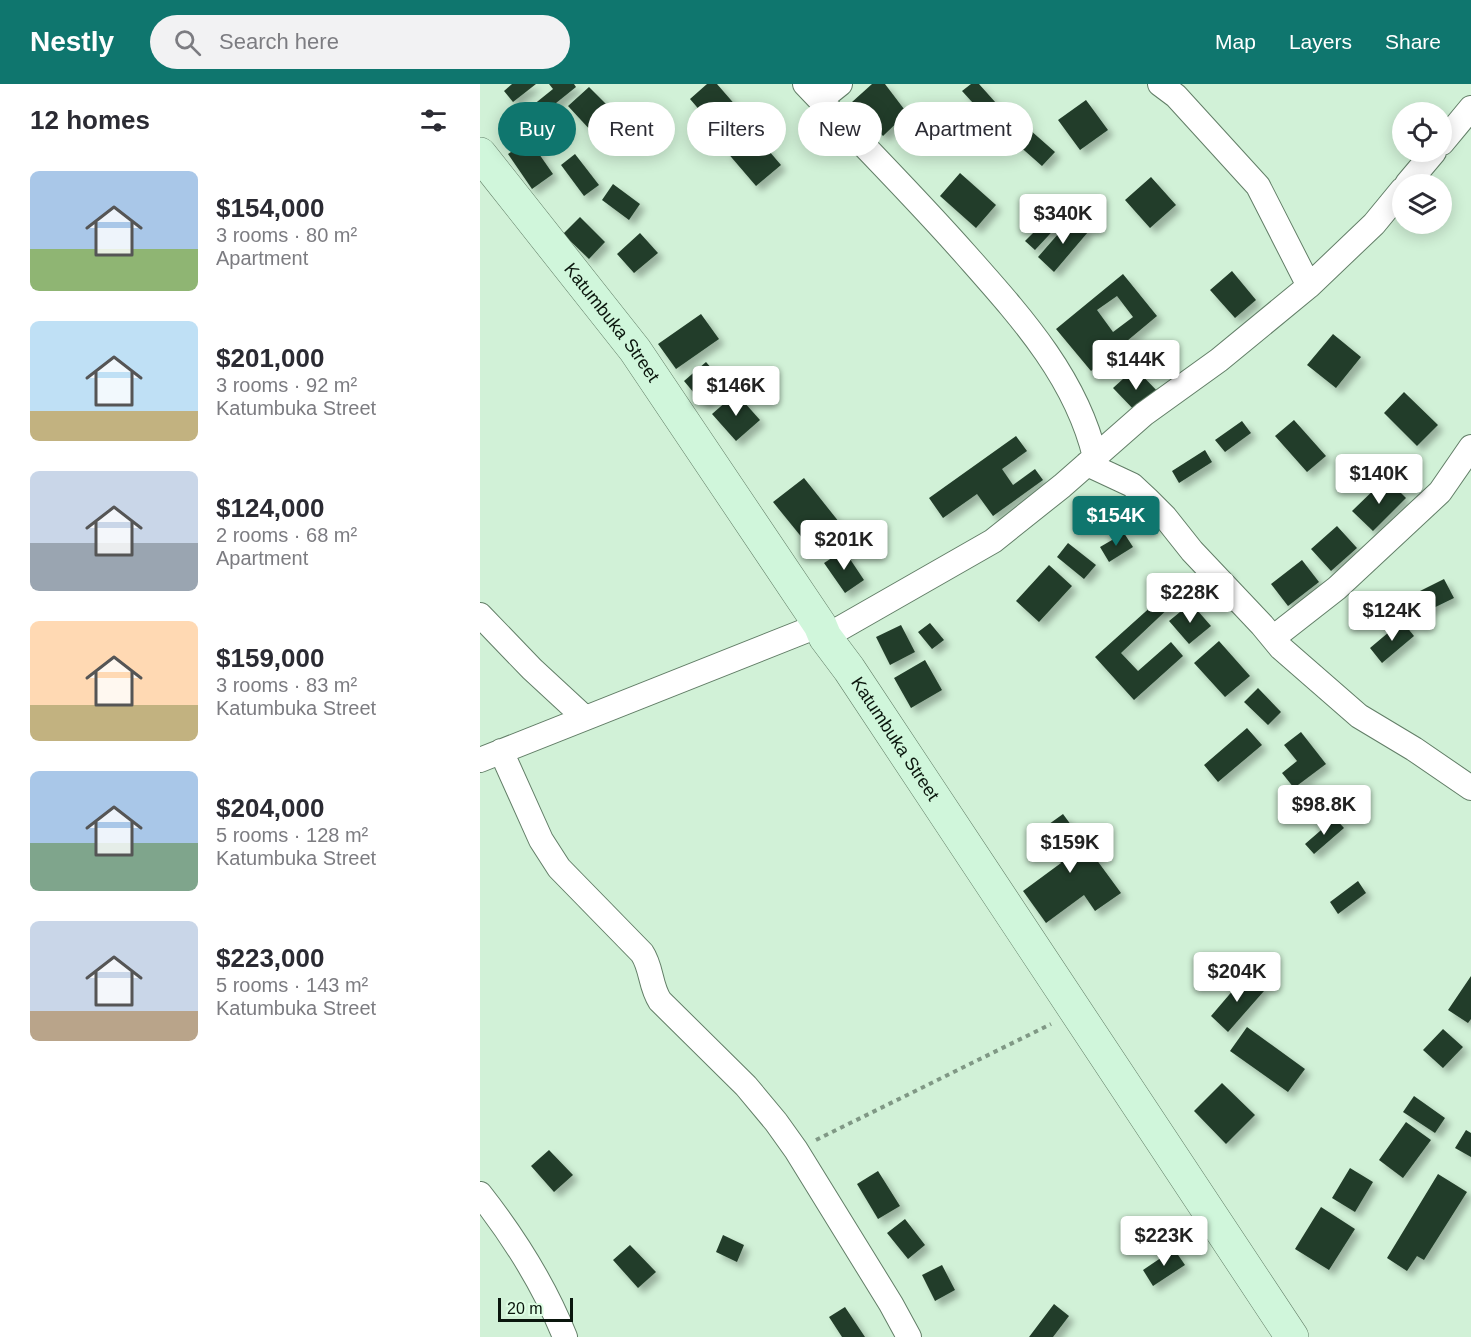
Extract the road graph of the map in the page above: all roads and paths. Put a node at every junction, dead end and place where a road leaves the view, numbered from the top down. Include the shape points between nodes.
1 (840, 84) edge
2 (1160, 84) edge
3 (813, 92) edge
4 (1471, 108) edge
5 (1452, 131) edge
6 (480, 154) edge
7 (1426, 162) edge
8 (1415, 174) edge
9 (1392, 202) edge
10 (1309, 286) junction
11 (1471, 447) edge
12 (1091, 460) junction
13 (480, 615) edge
14 (822, 631) junction
15 (1274, 638) junction
16 (585, 717) junction
17 (490, 756) edge
18 (1471, 788) edge
19 (1076, 1011) junction
20 (796, 1150) junction
21 (480, 1194) edge
22 (565, 1337) edge
23 (909, 1337) edge
24 (1292, 1337) edge

1 - 3 street
2 - 10 street via 1176,96 1258,186
3 - 12 street via 916,198 1049,355 1089,430
4 - 5 street
6 - 14 main road, Katumbuka Street via 635,350
7 - 8 street
9 - 10 street
10 - 12 street
11 - 15 street via 1440,492 1336,588
12 - 14 street via 993,541
12 - 15 street via 1147,499
13 - 16 street
14 - 16 street
14 - 19 main road, Katumbuka Street
15 - 18 street via 1359,716
16 - 17 street
17 - 20 street via 559,868 642,953 660,1001 746,1086
19 - 20 path
19 - 24 main road, Katumbuka Street
20 - 23 street
21 - 22 street via 502,1223 556,1314

